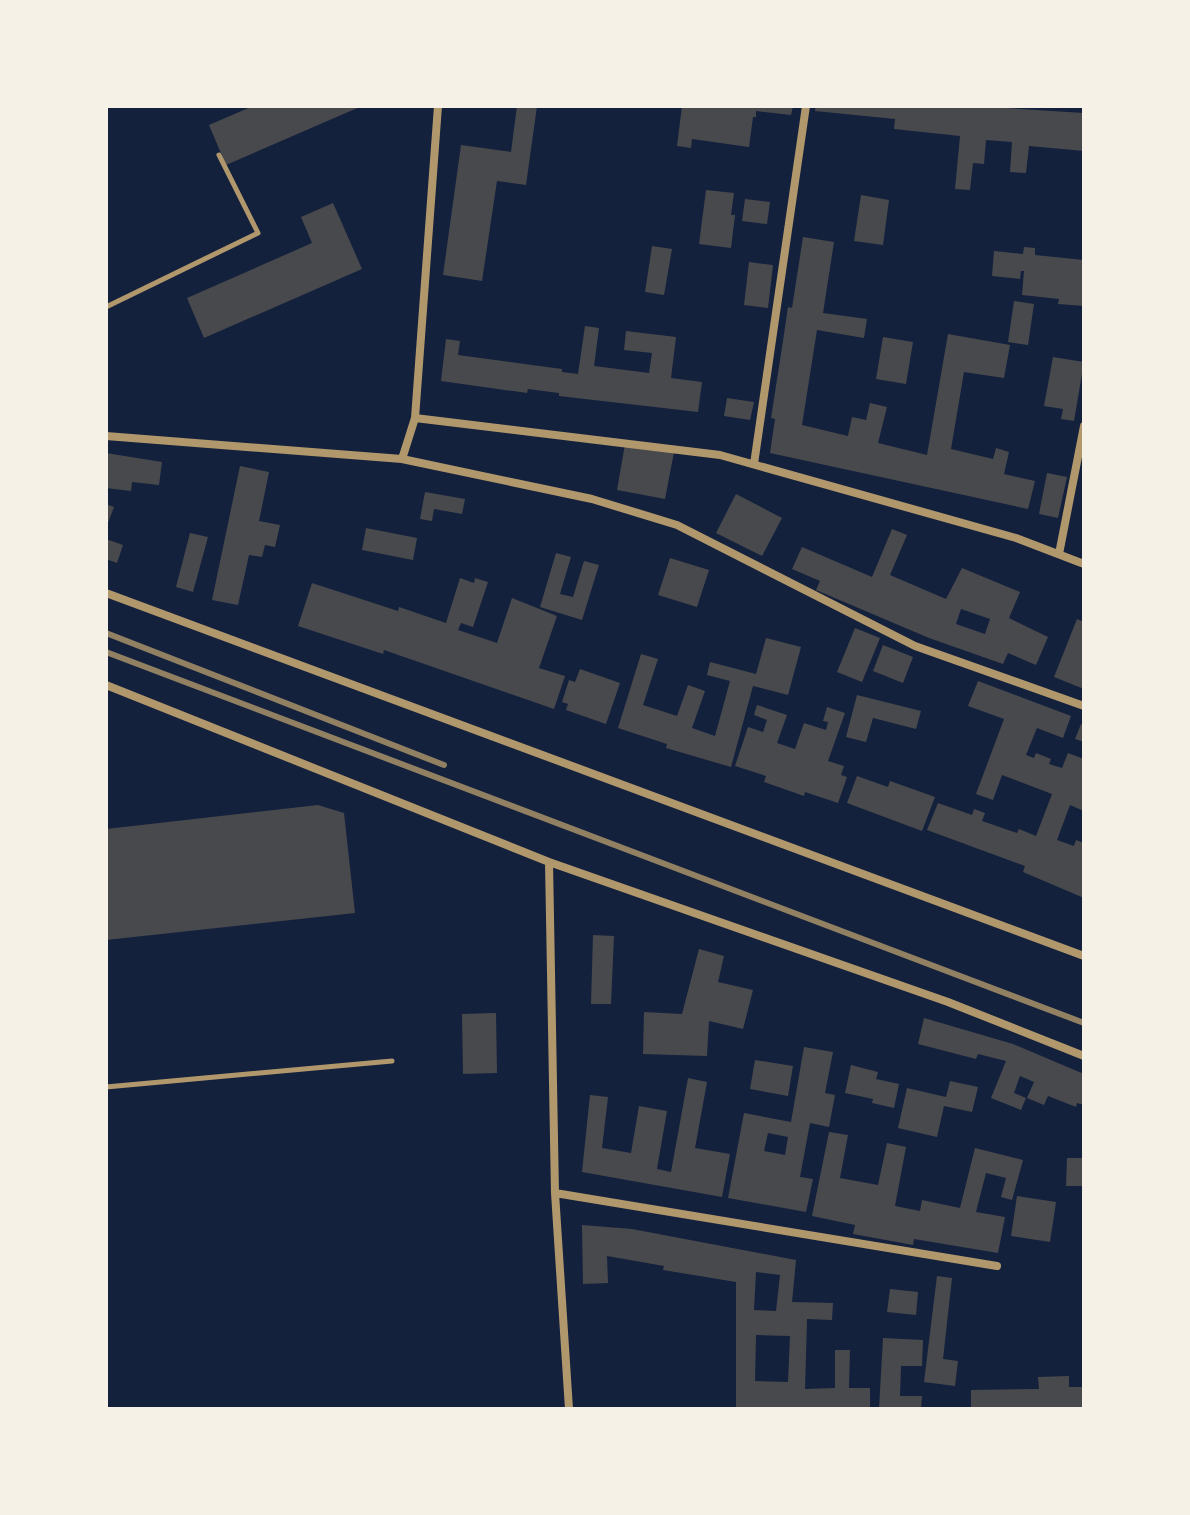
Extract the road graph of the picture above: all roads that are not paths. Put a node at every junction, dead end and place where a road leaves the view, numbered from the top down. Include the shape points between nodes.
1 (438, 106) edge
2 (806, 106) edge
3 (219, 155) dead end
4 (106, 307) edge
5 (415, 418) junction
6 (1084, 426) edge
7 (106, 436) edge
8 (402, 459) junction
9 (754, 464) junction
10 (1059, 554) junction
11 (1084, 564) edge
12 (106, 593) edge
13 (106, 685) edge
14 (1084, 706) edge
15 (549, 862) junction
16 (1084, 956) edge
17 (1084, 1056) edge
18 (392, 1061) dead end
19 (106, 1087) edge
20 (555, 1193) junction
21 (997, 1266) dead end
22 (569, 1409) edge

1 - 5 street
2 - 9 street
3 - 4 lane via 258,233
5 - 8 street
5 - 9 street via 720,455
6 - 10 street
7 - 8 street
8 - 14 street via 592,499 677,525 915,646
9 - 10 street
10 - 11 street
12 - 16 street
13 - 15 street
15 - 17 street via 948,1002
15 - 20 street
18 - 19 lane
20 - 21 street
20 - 22 street

